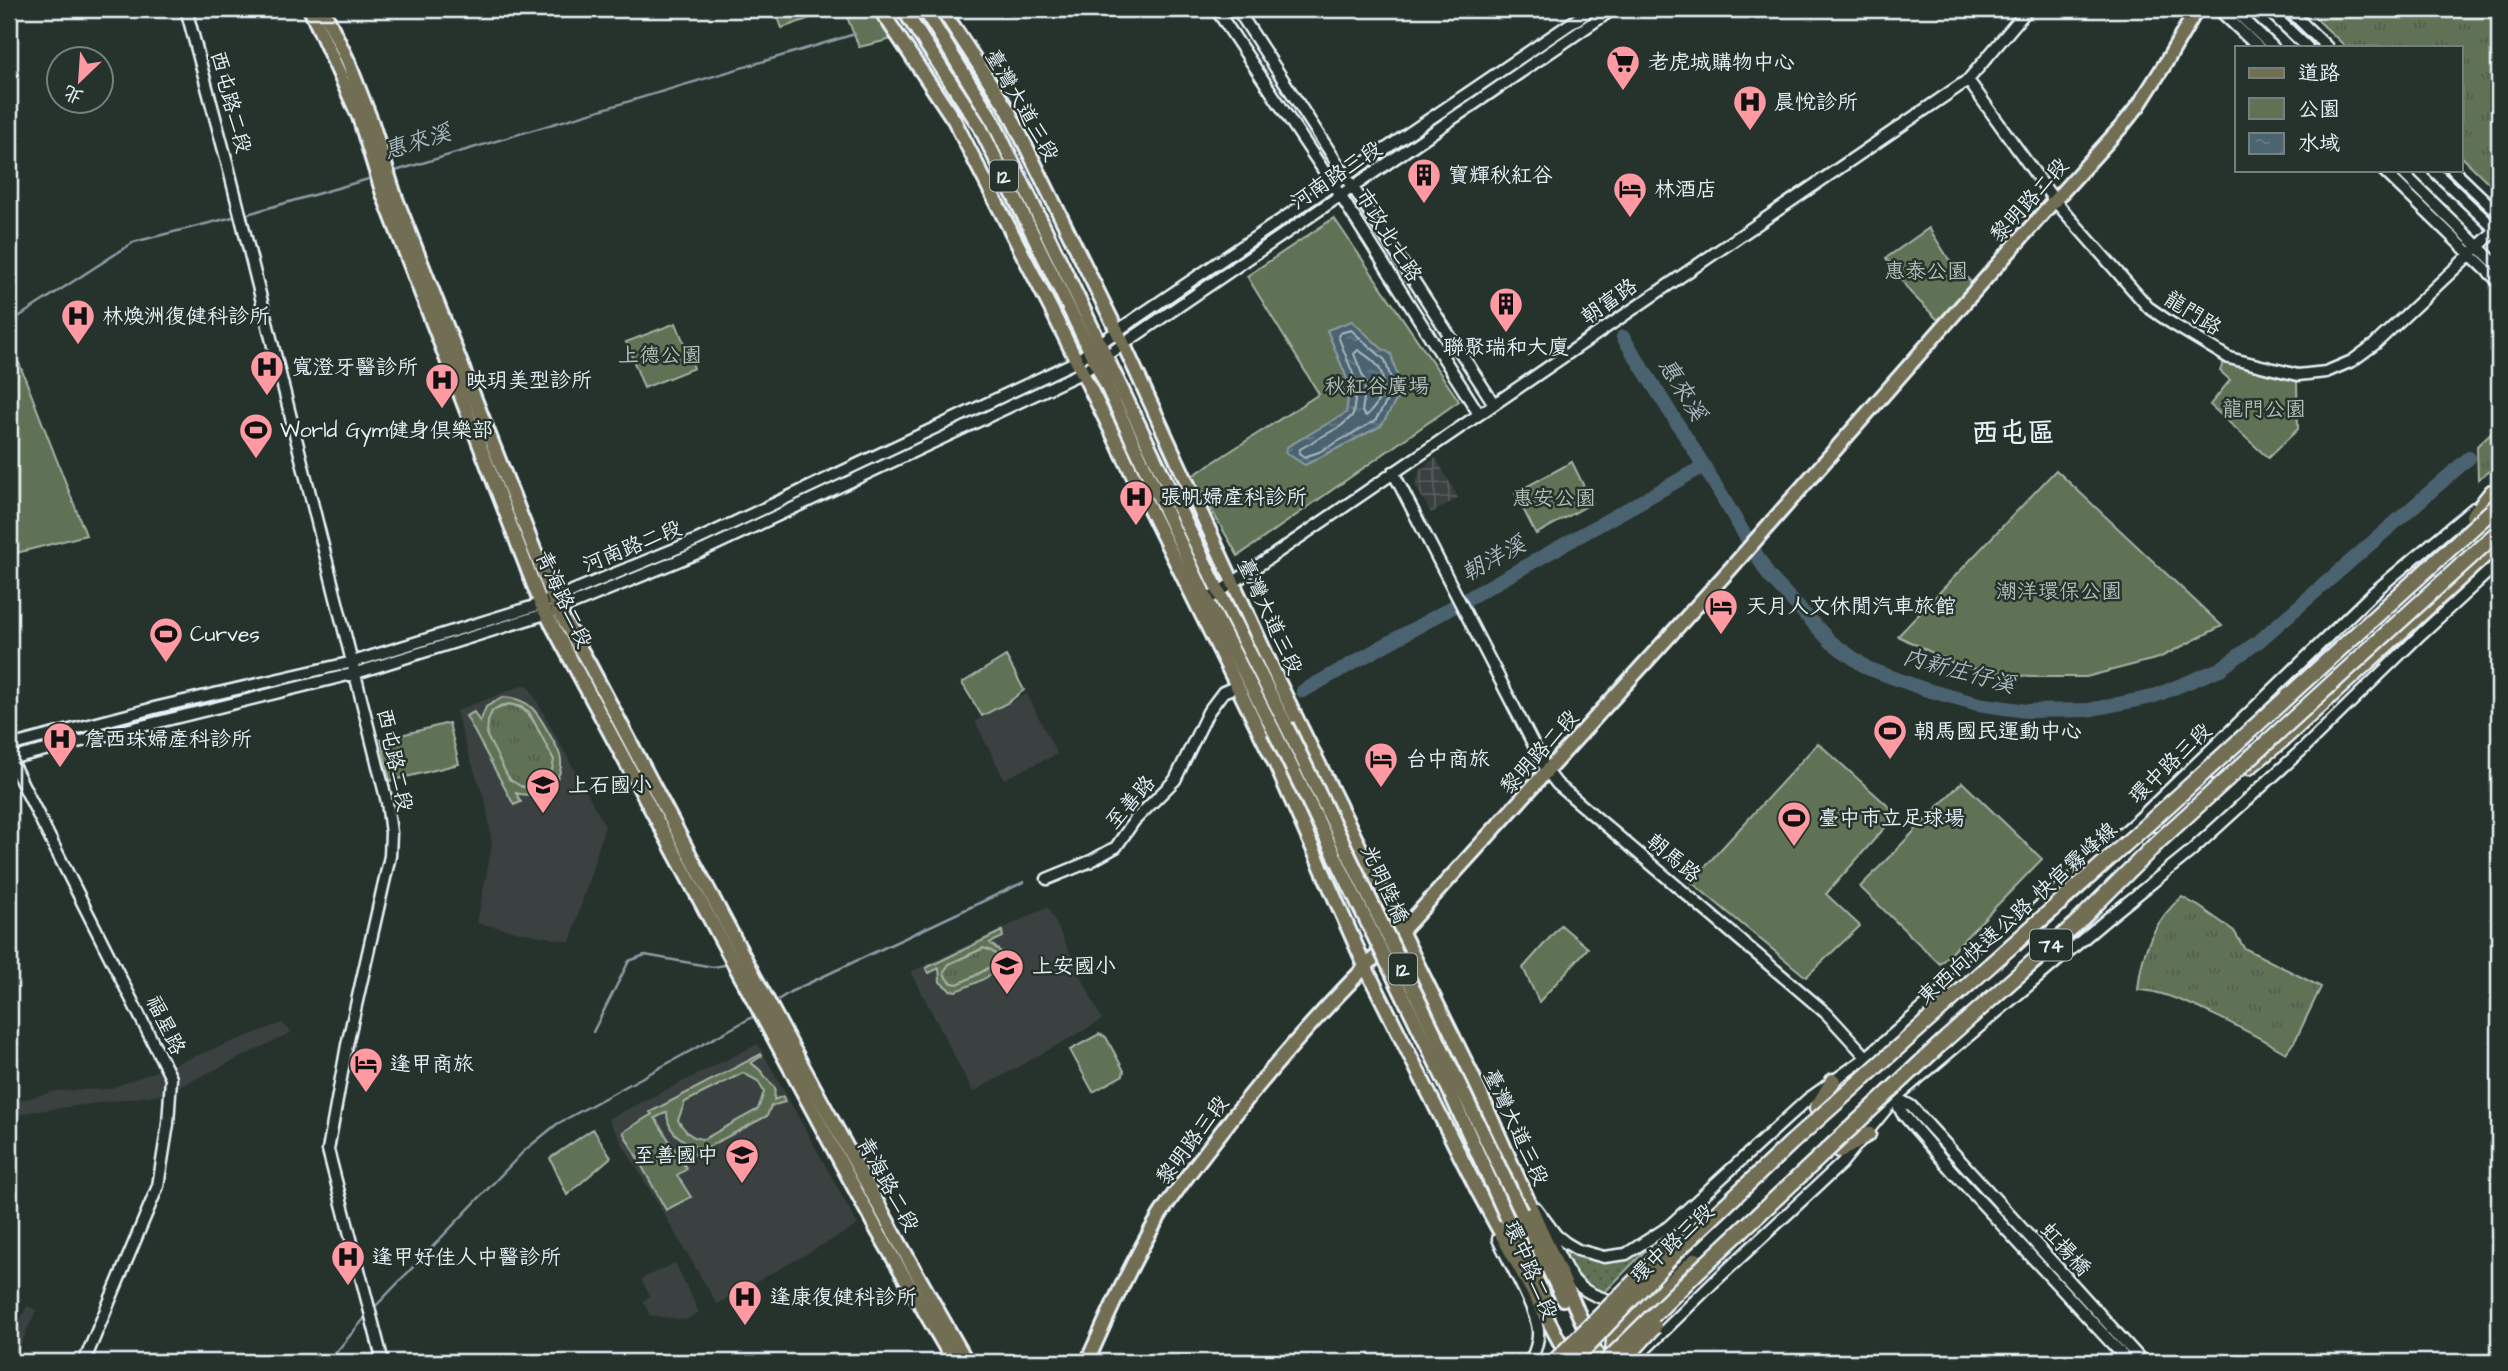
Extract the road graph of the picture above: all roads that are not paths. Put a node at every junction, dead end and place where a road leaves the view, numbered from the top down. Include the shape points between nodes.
1 (186, 9) edge
2 (310, 9) edge
3 (323, 9) edge
4 (880, 9) edge
5 (903, 9) edge
6 (924, 9) edge
7 (942, 9) edge
8 (1216, 9) edge
9 (1237, 9) edge
10 (1592, 9) edge
11 (1612, 9) edge
12 (2028, 9) edge
13 (2197, 9) edge
14 (2218, 9) edge
15 (2233, 9) edge
16 (2267, 9) edge
17 (2288, 9) edge
18 (2257, 46) edge
19 (2272, 46) edge
20 (2306, 46) edge
21 (2326, 46) edge
22 (1968, 80) junction
23 (381, 168) junction
24 (2386, 172) edge
25 (2402, 172) edge
26 (2435, 172) edge
27 (2455, 172) edge
28 (1351, 181) junction
29 (1334, 186) junction
30 (1340, 195) junction
31 (2054, 200) junction
32 (2499, 215) edge
33 (2496, 229) edge
34 (2477, 244) junction
35 (2467, 255) junction
36 (2499, 267) edge
37 (2499, 282) edge
38 (1117, 331) junction
39 (1123, 343) junction
40 (1095, 346) junction
41 (1107, 355) junction
42 (1096, 363) junction
43 (1078, 368) junction
44 (1494, 404) junction
45 (1479, 414) junction
46 (1393, 471) junction
47 (2497, 494) edge
48 (2499, 515) edge
49 (2499, 522) edge
50 (2499, 531) edge
51 (2499, 542) edge
52 (2499, 562) edge
53 (1233, 583) junction
54 (1207, 600) junction
55 (550, 607) junction
56 (353, 662) junction
57 (356, 673) junction
58 (2282, 683) junction
59 (1235, 687) junction
60 (2296, 699) junction
61 (1280, 728) junction
62 (9, 746) edge
63 (9, 759) edge
64 (1276, 765) junction
65 (1547, 771) junction
66 (2150, 822) junction
67 (2159, 841) junction
68 (1047, 879) dead end
69 (1400, 933) junction
70 (1365, 966) junction
71 (774, 1026) junction
72 (1867, 1057) junction
73 (1883, 1077) junction
74 (1833, 1081) junction
75 (1895, 1098) junction
76 (1868, 1134) junction
77 (1510, 1157) junction
78 (1961, 1163) joint
79 (1952, 1171) joint
80 (1479, 1193) junction
81 (1521, 1212) joint
82 (1668, 1227) junction
83 (1693, 1256) junction
84 (1715, 1281) junction
85 (1599, 1317) junction
86 (1554, 1324) junction
87 (1592, 1341) junction
88 (83, 1362) edge
89 (383, 1362) edge
90 (954, 1362) edge
91 (967, 1362) edge
92 (1087, 1362) edge
93 (1530, 1362) edge
94 (1555, 1362) edge
95 (1573, 1362) edge
96 (1594, 1362) edge
97 (1600, 1362) edge
98 (1606, 1362) edge
99 (1612, 1362) edge
100 (1622, 1362) edge
101 (1632, 1362) edge
102 (2129, 1362) edge
103 (2143, 1362) edge

1 - 56 street, 西屯路二段
2 - 23 main road
3 - 23 main road via 372,123
4 - 43 main road, 臺灣大道三段 / 12 via 954,120
5 - 40 main road, 臺灣大道三段 / 12 via 980,127
6 - 40 main road, 臺灣大道三段 / 12 via 993,121
7 - 38 main road, 臺灣大道三段 / 12 via 1008,110
8 - 29 street, 市政北七路
9 - 28 street, 市政北七路
10 - 28 street, 河南路三段
11 - 28 street, 河南路三段
12 - 22 street, 朝富路
13 - 31 main road, 黎明路二段 via 2139,105
14 - 18 street
15 - 19 street
16 - 20 street
17 - 21 street
22 - 31 street, 龍門路
22 - 44 street, 朝富路
23 - 55 main road, 青海路二段
24 - 35 street
25 - 34 street
26 - 33 street
27 - 32 street
28 - 29 street, 河南路三段
28 - 30 street, 河南路三段
28 - 44 street, 市政北七路
29 - 30 street, 市政北七路
29 - 38 street, 河南路三段
30 - 39 street, 河南路三段
30 - 45 street, 市政北七路
31 - 35 street, 龍門路 via 2148,307 2229,358 2298,375 2326,372 2352,361
31 - 65 main road, 黎明路二段
32 - 33 street, 龍門路
33 - 34 street, 龍門路
34 - 35 street, 龍門路
34 - 36 street
35 - 37 street
38 - 39 main road, 臺灣大道三段 / 12
38 - 40 street, 河南路二段
39 - 41 street, 河南路三段
39 - 53 main road, 臺灣大道三段 / 12
40 - 41 main road, 臺灣大道三段 / 12
40 - 42 main road, 臺灣大道三段 / 12
40 - 43 street, 河南路二段
41 - 42 street, 河南路三段
41 - 54 main road, 臺灣大道三段 / 12
42 - 43 street, 河南路三段
42 - 54 main road, 臺灣大道三段 / 12
43 - 54 main road, 臺灣大道三段 / 12
43 - 55 street, 河南路二段 via 702,551
44 - 45 street, 朝富路
45 - 46 street, 朝富路
46 - 53 street, 朝富路
46 - 65 street, 朝馬路
47 - 58 street, 環中路三段 via 2374,592
47 - 66 highway, 東西向快速公路 快官霧峰線 / 74, bridge
47 - 66 highway via 2209,758 2155,810
48 - 60 street, 環中路三段
49 - 73 street, 環中路三段
50 - 67 highway, 東西向快速公路 快官霧峰線 / 74, bridge
51 - 67 highway, bridge via 2281,741
52 - 75 street via 2190,852
53 - 54 street, 朝富路
53 - 69 main road, 臺灣大道三段 / 12
54 - 59 main road, 臺灣大道三段 / 12
54 - 61 main road, 臺灣大道三段 / 12
55 - 56 street, 河南路二段
55 - 57 street, 河南路二段
55 - 71 main road, 青海路二段 via 589,664
56 - 57 street, 西屯路二段
56 - 62 street, 河南路二段
57 - 63 street, 河南路二段
57 - 89 street, 西屯路二段 via 387,802 390,856 328,1150
58 - 60 street
58 - 72 street, 環中路三段 via 2139,820
59 - 64 main road, 臺灣大道三段 / 12
59 - 68 street, 至善路 via 1223,692 1208,712 1175,780 1134,821 1116,847
60 - 73 street, 環中路三段
61 - 64 main road, 臺灣大道三段 / 12
61 - 81 main road, 光明陸橋 / 12, bridge
61 - 86 main road, 光明陸橋 / 12, bridge
63 - 88 street, 福星路 via 171,1078 169,1124 158,1186
64 - 70 main road, 臺灣大道三段 / 12
65 - 69 main road, 黎明路二段
65 - 72 street, 朝馬路 via 1827,1014
66 - 87 highway, 東西向快速公路 快官霧峰線 / 74, bridge via 1791,1143 1678,1250
67 - 98 highway, 東西向快速公路 快官霧峰線 / 74, bridge
69 - 70 main road, 黎明路二段
69 - 77 main road, 臺灣大道三段 / 12
70 - 80 main road, 臺灣大道三段 / 12
70 - 92 main road, 黎明路三段 via 1291,1046 1188,1174 1159,1218
71 - 90 main road, 青海路二段 via 877,1230
71 - 91 main road, 青海路二段
72 - 73 street, 朝馬路
72 - 74 street, 環中路三段
73 - 75 street, 朝馬路
73 - 83 street, 環中路三段
74 - 82 street, 環中路三段
74 - 85 highway, 74, bridge via 1817,1108
75 - 76 street
75 - 78 street, 朝馬路 via 1911,1106
75 - 79 street, 朝馬路 via 1902,1113
76 - 84 street
76 - 100 highway, bridge via 1840,1150
77 - 82 street, 環中路三段 via 1544,1221 1578,1250 1616,1257
77 - 83 street, 環中路三段 via 1569,1276 1595,1297 1632,1302 1644,1297
77 - 97 main road, 臺灣大道三段 / 12
78 - 103 street, 虹揚橋
79 - 102 street, 虹揚橋
80 - 86 main road, 臺灣大道三段 / 12
80 - 93 street, 環中路二段 via 1535,1317 1538,1333
80 - 94 street via 1554,1339
81 - 96 main road, 臺灣大道三段 / 12
82 - 83 street
83 - 84 street
83 - 99 highway via 1622,1327 1614,1341
84 - 101 street
85 - 87 highway, 74, bridge
85 - 94 highway, 74, bridge
86 - 95 main road, 12
87 - 95 highway, 東西向快速公路 快官霧峰線 / 74, bridge

